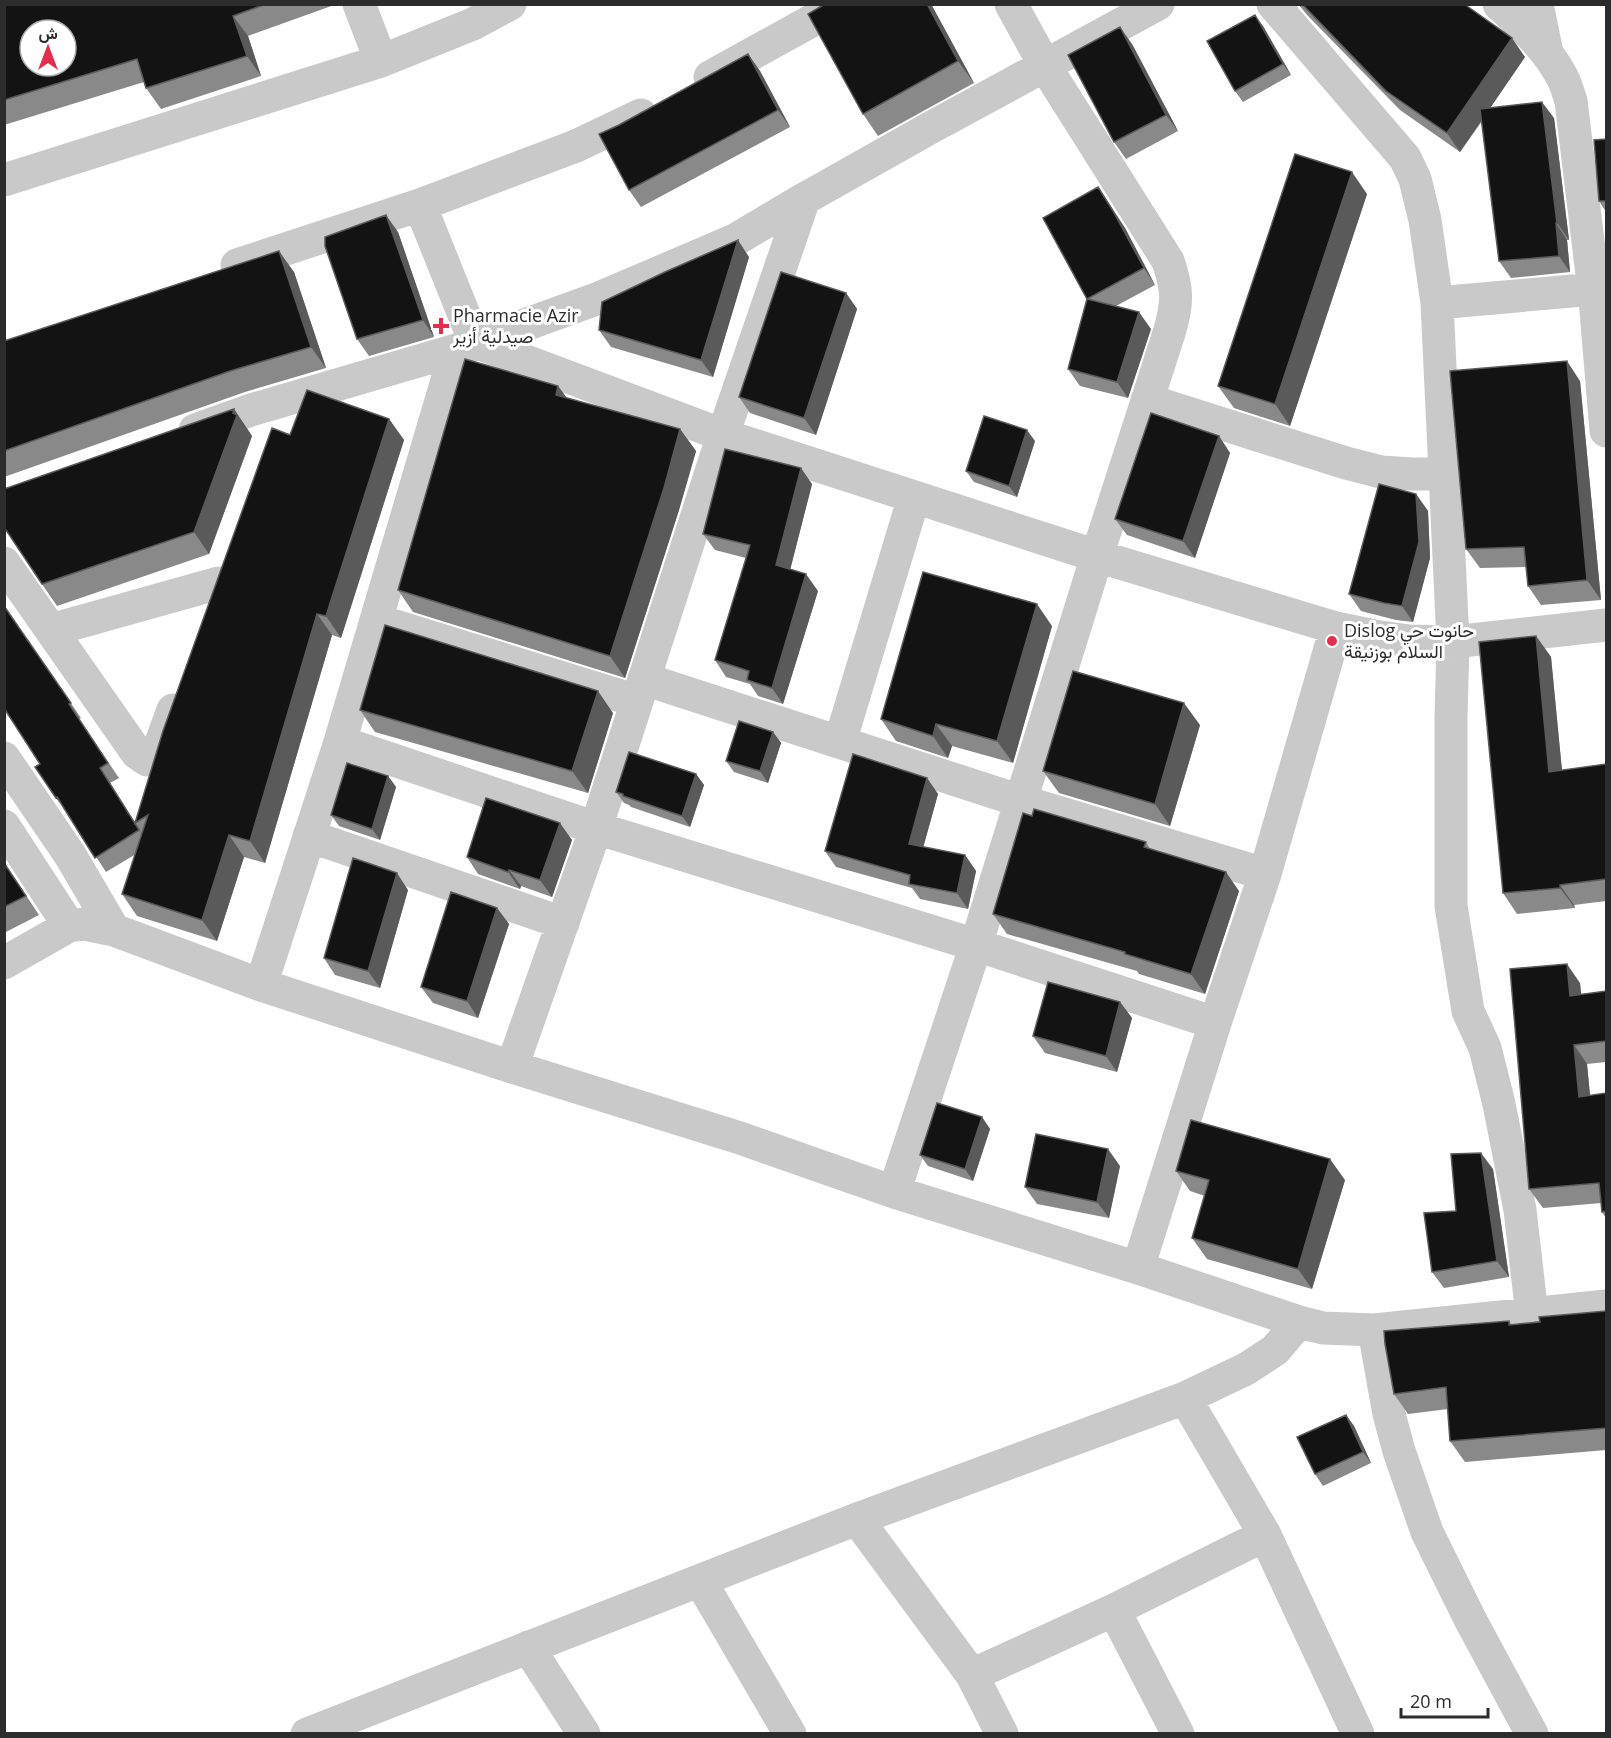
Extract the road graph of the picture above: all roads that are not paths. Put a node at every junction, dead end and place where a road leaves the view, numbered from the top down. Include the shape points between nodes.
1 (359, 4) edge
2 (510, 4) edge
3 (842, 4) edge
4 (1011, 4) edge
5 (1158, 4) edge
6 (1273, 4) edge
7 (1499, 4) edge
8 (1537, 4) edge
9 (468, 14) edge
10 (1547, 53) junction
11 (381, 61) junction
12 (1045, 66) junction
13 (4, 180) edge
14 (804, 199) junction
15 (420, 205) junction
16 (210, 274) edge
17 (1594, 289) junction
18 (1437, 303) junction
19 (465, 346) junction
20 (285, 400) junction
21 (1147, 400) junction
22 (1606, 431) edge
23 (273, 432) edge
24 (723, 435) junction
25 (173, 438) edge
26 (1445, 474) junction
27 (914, 497) junction
28 (230, 551) edge
29 (1096, 556) junction
30 (4, 563) edge
31 (219, 583) junction
32 (207, 615) edge
33 (376, 620) junction
34 (1606, 626) edge
35 (1336, 628) junction
36 (51, 630) junction
37 (1453, 642) junction
38 (184, 679) edge
39 (640, 690) junction
40 (340, 742) junction
41 (840, 742) junction
42 (4, 758) edge
43 (1021, 801) junction
44 (4, 826) edge
45 (596, 828) junction
46 (309, 836) junction
47 (1265, 874) junction
48 (563, 922) junction
49 (69, 926) junction
50 (114, 930) junction
51 (976, 945) junction
52 (4, 963) edge
53 (261, 985) junction
54 (1215, 1023) junction
55 (512, 1067) junction
56 (894, 1192) junction
57 (1138, 1268) junction
58 (1606, 1306) edge
59 (1532, 1315) junction
60 (1299, 1323) junction
61 (1374, 1330) junction
62 (1185, 1398) junction
63 (857, 1519) junction
64 (1264, 1535) junction
65 (701, 1581) junction
66 (1114, 1610) junction
67 (528, 1647) junction
68 (972, 1675) junction
69 (307, 1734) edge
70 (584, 1734) edge
71 (790, 1734) edge
72 (1002, 1734) edge
73 (1178, 1734) edge
74 (1358, 1734) edge
75 (1532, 1734) edge

1 - 11 street
2 - 9 street
3 - 15 street via 622,125
4 - 12 street
5 - 12 street
6 - 18 street via 1405,158 1425,220
7 - 10 street
8 - 10 street
9 - 11 street
10 - 17 street via 1562,76 1571,101
11 - 13 street
12 - 14 street
12 - 21 street via 1168,261 1175,280 1174,315
14 - 19 street via 735,240 599,298
14 - 24 street
15 - 16 street
15 - 19 street
17 - 18 street
17 - 22 street
18 - 26 street
19 - 20 street
19 - 24 street
19 - 33 street
20 - 23 street
20 - 25 street
21 - 26 street via 1381,472
21 - 29 street
24 - 27 street
24 - 39 street
26 - 37 street
27 - 29 street
27 - 41 street
28 - 31 street
29 - 35 street
29 - 43 street
30 - 36 street
31 - 32 street
31 - 36 street
33 - 39 street
33 - 40 street
34 - 37 street
35 - 37 street via 1409,641
35 - 47 street
36 - 38 street via 137,753 147,760 158,751
37 - 59 street via 1451,906 1468,1011 1485,1048 1520,1210
39 - 41 street
39 - 45 street
40 - 45 street
40 - 46 street
41 - 43 street
42 - 50 street via 70,855
43 - 47 street
43 - 51 street
44 - 49 street
45 - 48 street
45 - 51 street
46 - 48 street
46 - 53 street
47 - 54 street
48 - 55 street
49 - 50 street via 84,924
49 - 52 street
50 - 53 street
51 - 54 street
51 - 56 street
53 - 55 street
54 - 57 street
55 - 56 street via 740,1138
56 - 57 street
57 - 60 street
58 - 59 street
59 - 61 street
60 - 61 street
60 - 62 street via 1275,1350 1246,1369
61 - 75 street via 1389,1414 1427,1532
62 - 63 street
62 - 64 street
63 - 65 street
63 - 68 street
64 - 66 street
64 - 74 street
65 - 67 street
65 - 71 street
66 - 68 street
66 - 73 street
67 - 69 street
67 - 70 street
68 - 72 street

